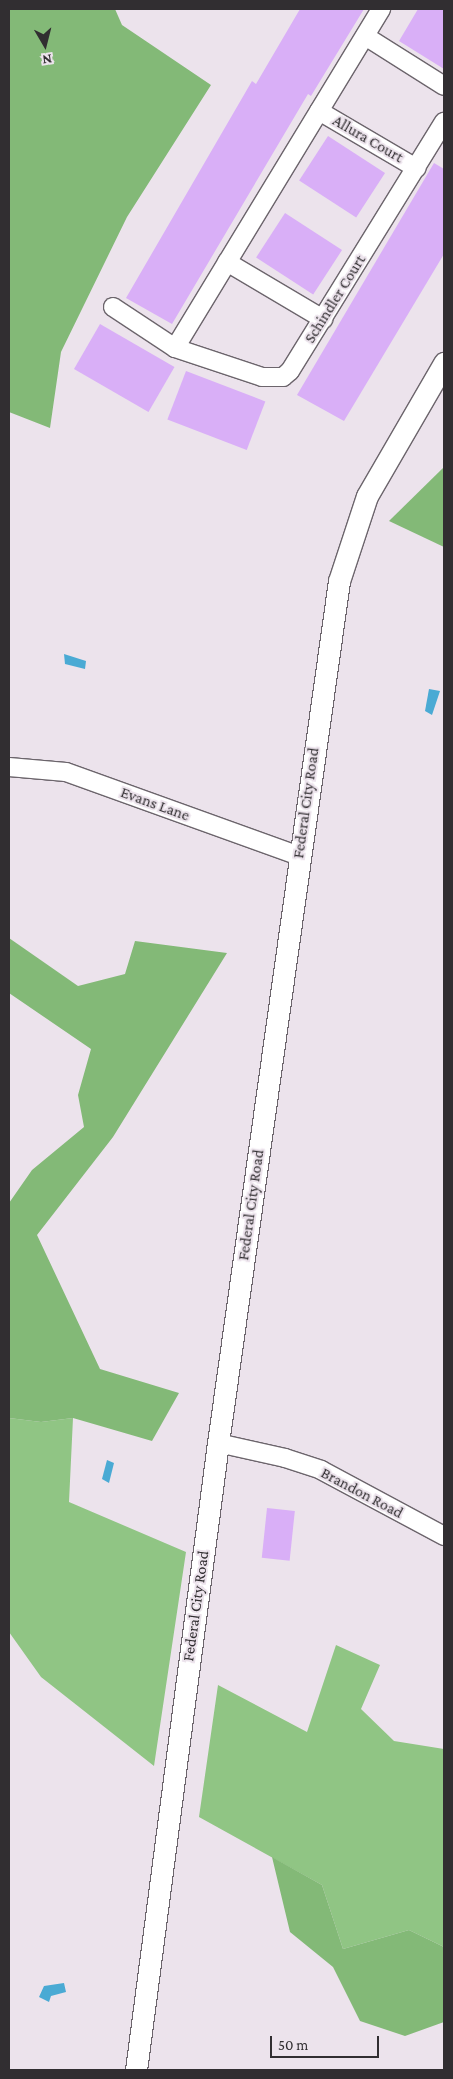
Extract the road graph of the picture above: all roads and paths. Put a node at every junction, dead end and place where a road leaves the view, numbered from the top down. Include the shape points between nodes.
1 (381, 9) edge
2 (365, 36) junction
3 (444, 86) edge
4 (319, 111) junction
5 (444, 122) edge
6 (416, 168) junction
7 (228, 262) junction
8 (112, 307) dead end
9 (323, 319) junction
10 (175, 348) junction
11 (444, 363) edge
12 (9, 767) edge
13 (299, 856) junction
14 (218, 1443) junction
15 (444, 1536) edge
16 (136, 2070) edge

1 - 2 street
2 - 3 street
2 - 4 street
4 - 6 street, Allura Court
4 - 7 street
5 - 6 street, Schindler Court
6 - 9 street, Schindler Court
7 - 9 street
7 - 10 street
8 - 10 street, Schindler Court
9 - 10 street, Schindler Court via 283,377 262,377
11 - 13 street, Federal City Road via 367,496 345,553
12 - 13 street, Evans Lane via 66,772
13 - 14 street, Federal City Road
14 - 15 street, Brandon Road via 321,1470
14 - 16 street, Federal City Road

